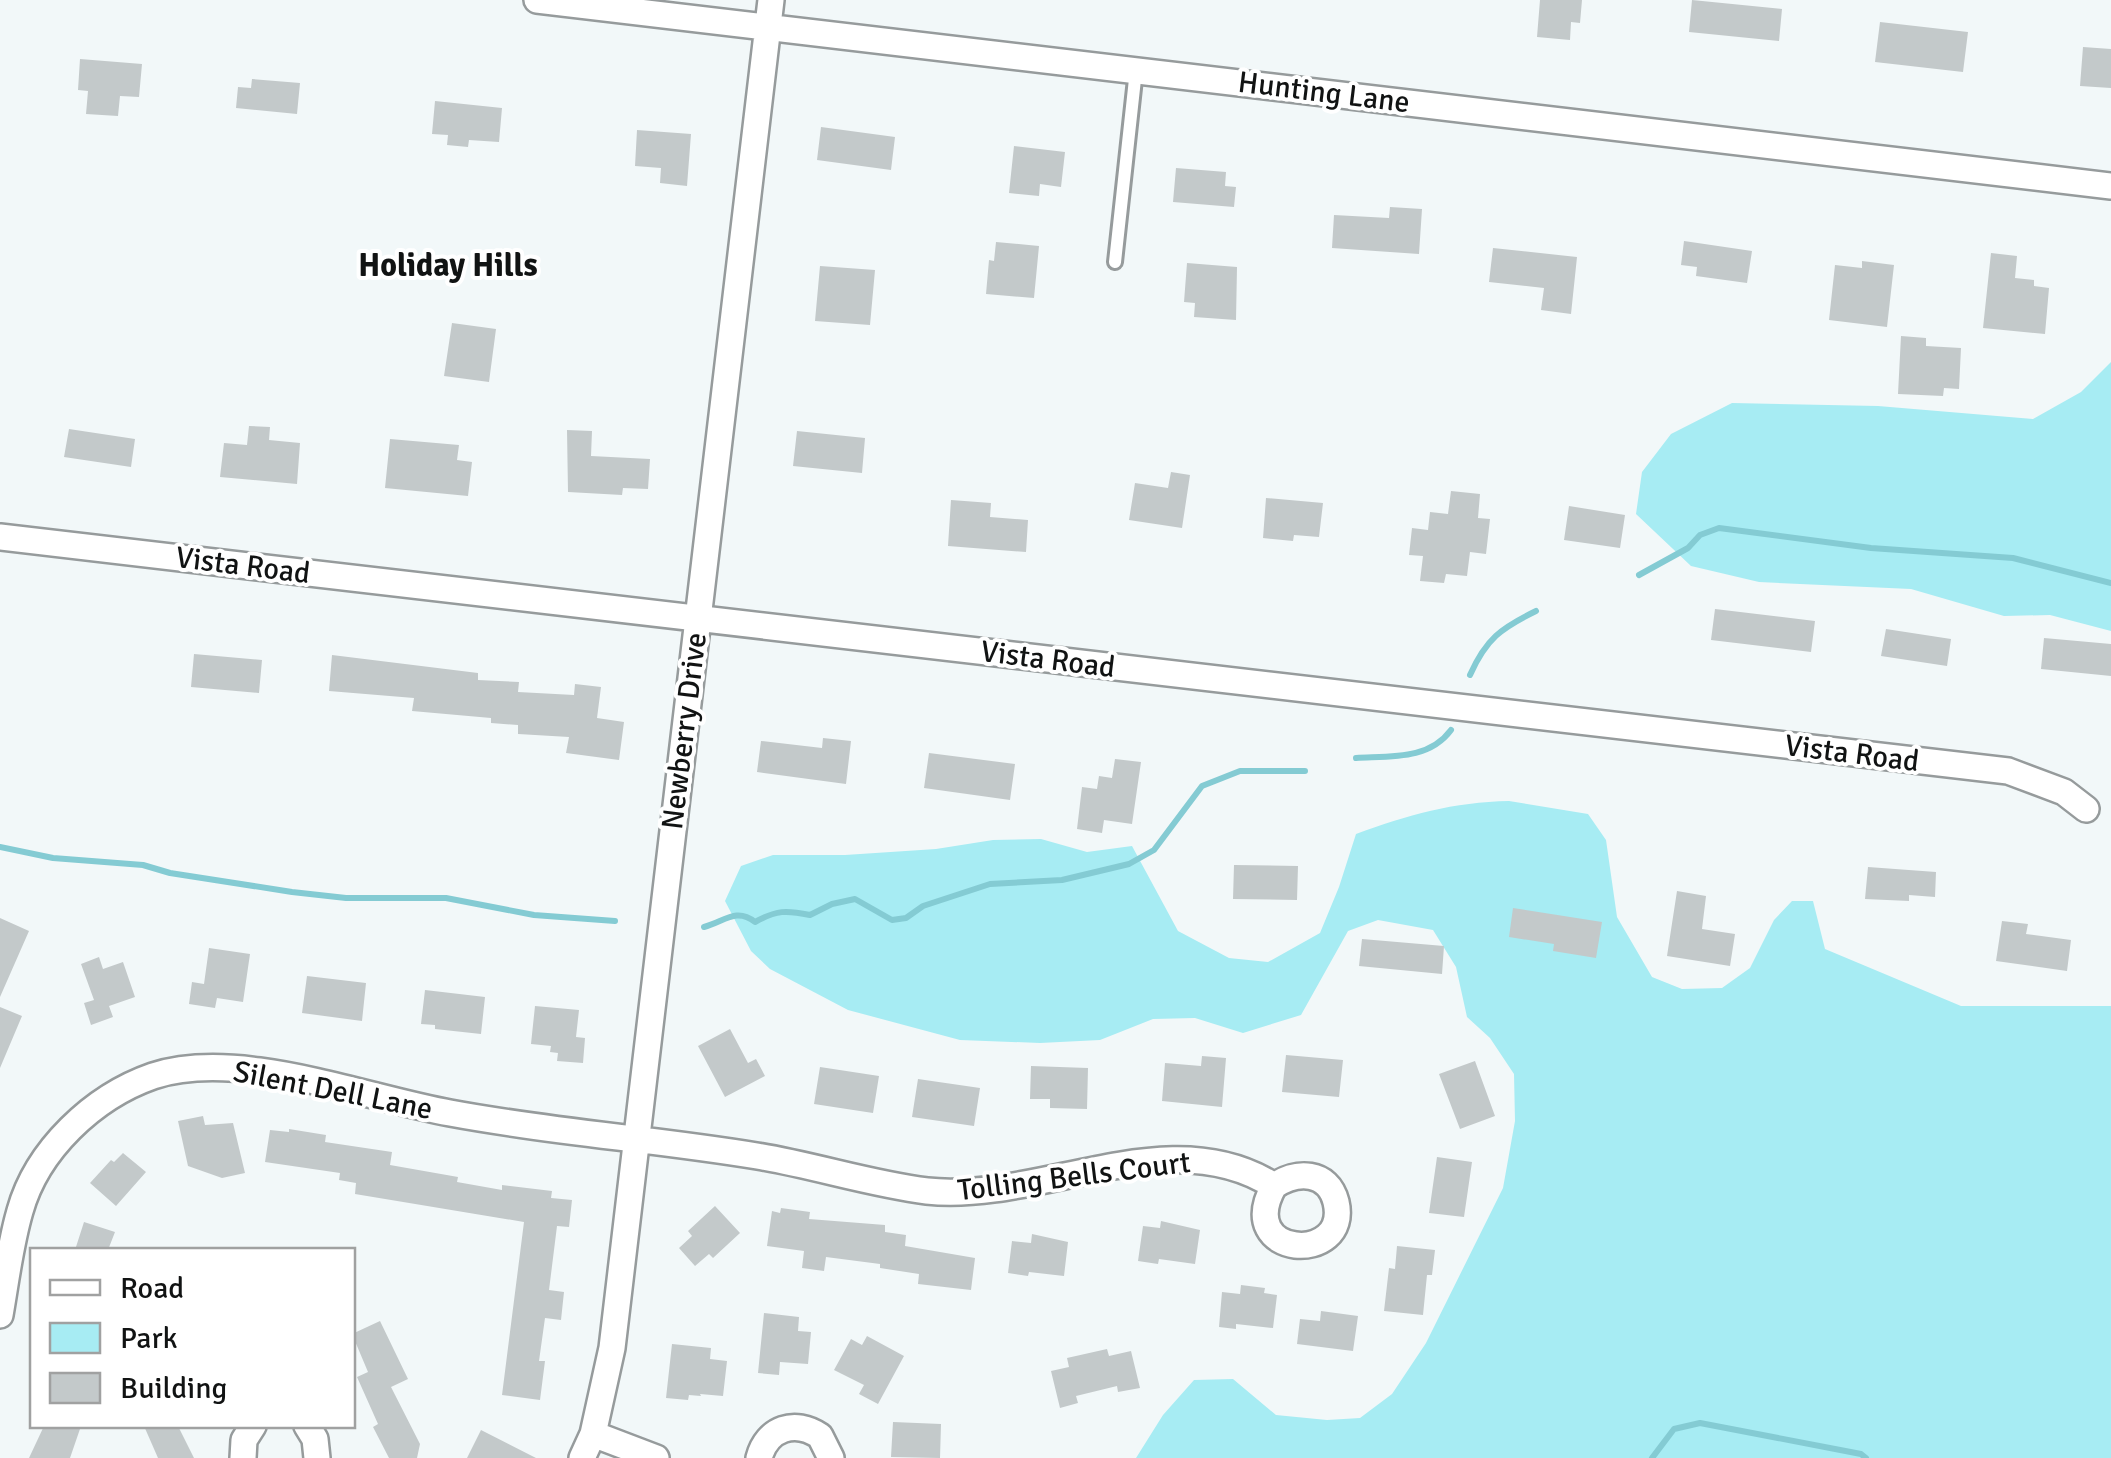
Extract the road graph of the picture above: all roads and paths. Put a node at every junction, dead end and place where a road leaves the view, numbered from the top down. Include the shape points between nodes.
1 (536, 0) edge
2 (771, 0) edge
3 (768, 26) junction
4 (1136, 70) junction
5 (2111, 186) edge
6 (1115, 262) dead end
7 (0, 537) edge
8 (697, 618) junction
9 (2086, 810) dead end
10 (635, 1138) junction
11 (1274, 1186) dead end
12 (0, 1316) edge
13 (252, 1428) edge
14 (308, 1428) edge
15 (588, 1446) edge
16 (244, 1458) edge
17 (317, 1458) edge
18 (656, 1458) edge
19 (760, 1458) edge
20 (831, 1458) edge

1 - 3 street, Hunting Lane
2 - 3 street, Newberry Drive
3 - 4 street, Hunting Lane
3 - 8 street, Newberry Drive
4 - 5 street, Hunting Lane
4 - 6 lane
7 - 8 street, Vista Road
8 - 9 street, Vista Road via 2008,771 2064,792
8 - 10 street, Newberry Drive
10 - 11 street, Tolling Bells Court via 787,1160 925,1190 1000,1191 1163,1160 1225,1164
10 - 12 street, Silent Dell Lane via 444,1112 252,1069 183,1068 150,1077 88,1113 35,1175 20,1209
10 - 15 street, Newberry Drive via 612,1348
13 - 16 street
14 - 17 street
15 - 18 street
19 - 20 street via 769,1438 794,1426 820,1436

